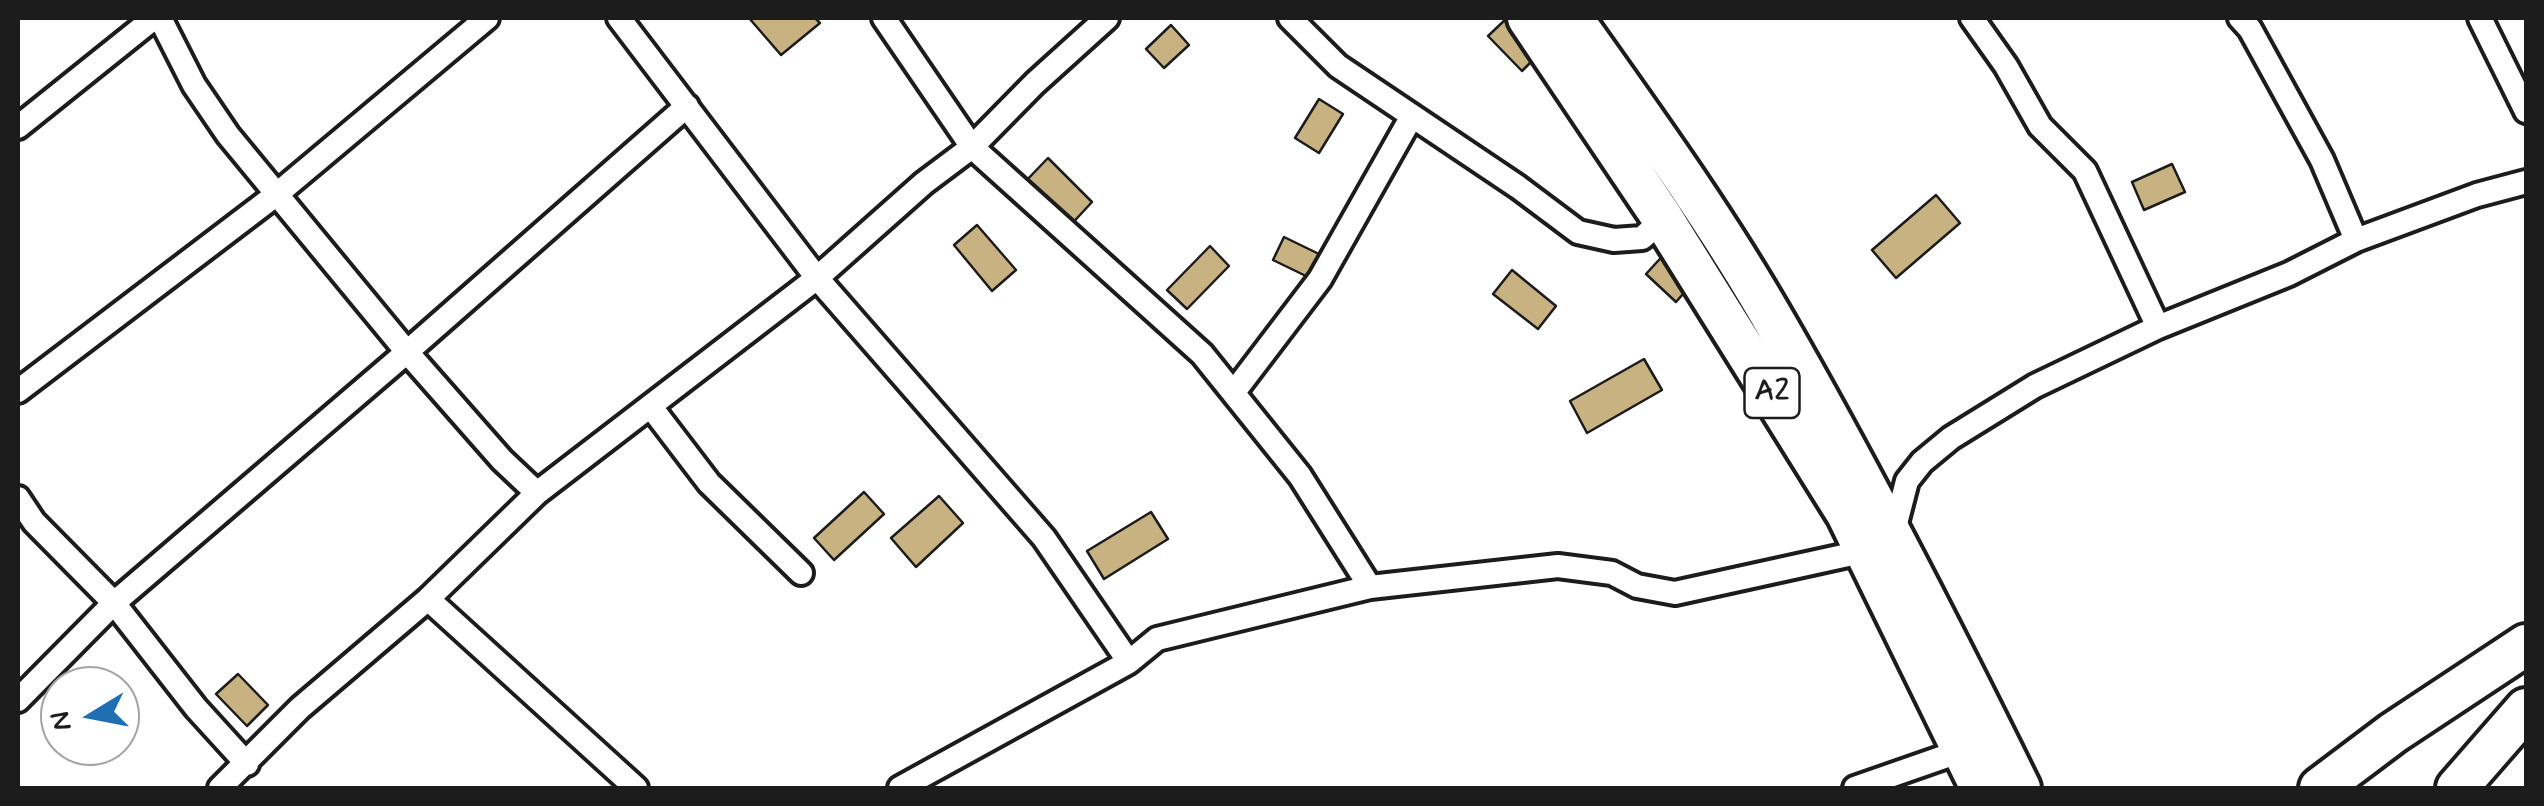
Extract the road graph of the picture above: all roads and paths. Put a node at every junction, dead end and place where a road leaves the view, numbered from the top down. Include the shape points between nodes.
1 (157, 18) edge
2 (487, 18) edge
3 (620, 18) edge
4 (884, 18) edge
5 (1107, 18) edge
6 (1290, 18) edge
7 (1528, 18) edge
8 (1572, 18) edge
9 (1972, 18) edge
10 (2240, 18) edge
11 (2480, 18) edge
12 (686, 106) junction
13 (2526, 111) edge
14 (1412, 116) junction
15 (18, 127) edge
16 (972, 147) junction
17 (2526, 182) edge
18 (278, 194) junction
19 (1662, 219) junction
20 (2356, 240) junction
21 (817, 278) junction
22 (2158, 327) junction
23 (407, 352) junction
24 (18, 391) edge
25 (1234, 392) junction
26 (650, 408) junction
27 (537, 493) junction
28 (18, 498) edge
29 (1879, 543) junction
30 (802, 573) dead end
31 (1370, 587) junction
32 (428, 599) junction
33 (114, 603) junction
34 (2526, 644) edge
35 (1128, 662) junction
36 (18, 700) edge
37 (2526, 709) edge
38 (246, 764) junction
39 (1958, 764) edge
40 (220, 788) edge
41 (636, 788) edge
42 (900, 788) edge
43 (1855, 788) edge
44 (1981, 788) edge
45 (2020, 788) edge
46 (2320, 788) edge
47 (2457, 788) edge

1 - 15 street
1 - 18 street via 219,122
2 - 18 street
3 - 12 street
4 - 16 street
5 - 16 street
6 - 14 street via 1338,66
7 - 19 highway, A2
8 - 29 highway, A2 via 1680,170 1776,324
9 - 22 street via 2040,126 2084,171
10 - 20 street via 2322,160
11 - 13 street
12 - 21 street
12 - 23 street
14 - 19 street via 1578,232 1642,238
14 - 25 street via 1320,279
16 - 21 street
16 - 25 street via 1202,354
17 - 20 street
18 - 23 street
18 - 24 street
19 - 29 highway, A2 via 1847,514
20 - 22 street
21 - 26 street
21 - 35 street via 1044,538
22 - 29 street via 2035,386 1951,438 1907,481
23 - 27 street
23 - 33 street
25 - 31 street via 1300,476
26 - 27 street
26 - 30 street via 709,483
27 - 32 street
28 - 33 street
29 - 31 street via 1675,593 1612,573 1558,566
29 - 39 highway, A2
29 - 45 highway, A2
31 - 35 street via 1157,639
32 - 38 street via 300,708
32 - 41 street
33 - 36 street
33 - 38 street
34 - 46 highway
35 - 42 street
37 - 47 highway
38 - 40 street
39 - 43 street
39 - 44 highway

